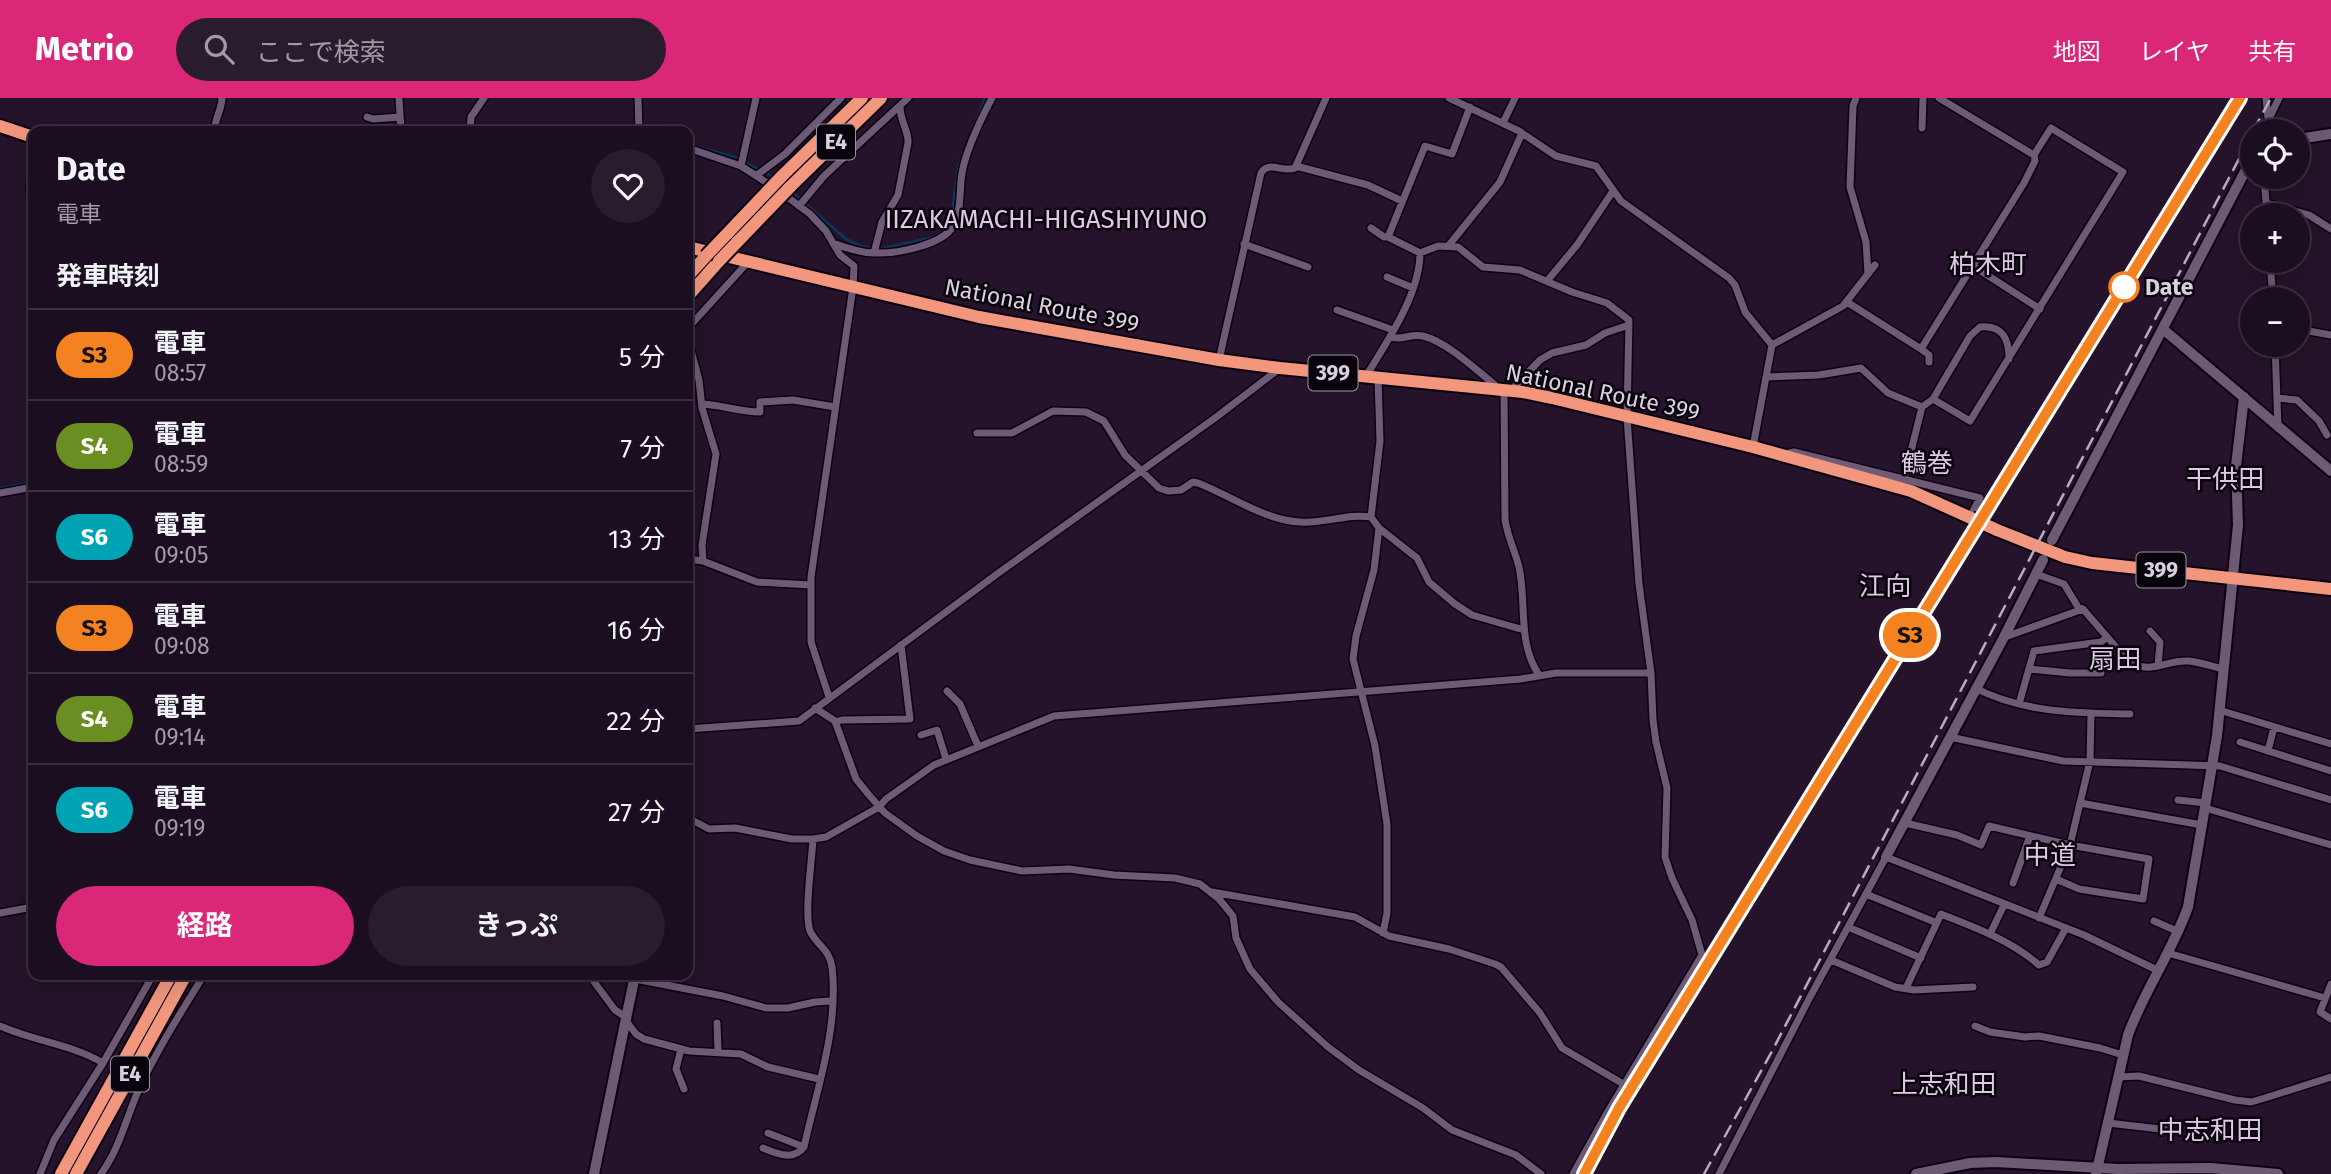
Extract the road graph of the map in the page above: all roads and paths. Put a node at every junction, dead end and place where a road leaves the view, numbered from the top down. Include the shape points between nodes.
1 (222, 98) edge
2 (399, 98) edge
3 (484, 98) edge
4 (638, 98) edge
5 (756, 98) edge
6 (841, 98) edge
7 (862, 98) edge
8 (881, 98) edge
9 (992, 98) edge
10 (1326, 98) edge
11 (1449, 98) edge
12 (1515, 98) edge
13 (1856, 98) edge
14 (1923, 98) edge
15 (1939, 98) edge
16 (2266, 98) edge
17 (2279, 98) edge
18 (902, 102) edge
19 (1470, 107) junction
20 (368, 117) dead end
21 (400, 117) junction
22 (2267, 118) joint
23 (1503, 123) junction
24 (0, 126) edge
25 (215, 126) edge
26 (401, 126) edge
27 (470, 126) edge
28 (639, 126) edge
29 (1922, 128) dead end
30 (1522, 133) junction
31 (2331, 134) edge
32 (28, 135) edge
33 (2310, 137) edge
34 (693, 149) edge
35 (2034, 155) junction
36 (742, 162) junction
37 (1296, 166) junction
38 (761, 173) junction
39 (787, 181) junction
40 (2240, 181) edge
41 (2265, 189) edge
42 (1613, 191) junction
43 (1402, 201) junction
44 (801, 203) junction
45 (2266, 203) edge
46 (2310, 216) edge
47 (1371, 228) dead end
48 (2331, 229) edge
49 (1388, 237) junction
50 (832, 243) junction
51 (1244, 244) junction
52 (1449, 245) junction
53 (693, 248) edge
54 (874, 250) junction
55 (1420, 254) junction
56 (749, 262) junction
57 (1875, 265) dead end
58 (1973, 266) junction
59 (1308, 267) dead end
60 (693, 270) edge
61 (1868, 275) junction
62 (1387, 277) dead end
63 (1547, 281) junction
64 (853, 287) junction
65 (1413, 288) junction
66 (693, 290) edge
67 (1847, 302) junction
68 (2040, 309) junction
69 (1337, 310) dead end
70 (693, 323) edge
71 (1629, 325) junction
72 (2164, 330) junction
73 (2310, 332) edge
74 (1392, 334) junction
75 (2331, 335) edge
76 (1772, 345) junction
77 (1921, 349) junction
78 (2275, 357) edge
79 (693, 358) edge
80 (1219, 360) junction
81 (2009, 360) junction
82 (1929, 362) dead end
83 (1280, 368) junction
84 (1372, 377) junction
85 (1766, 377) junction
86 (1505, 390) junction
87 (2244, 397) junction
88 (2277, 398) junction
89 (1933, 399) junction
90 (702, 404) junction
91 (835, 407) junction
92 (1922, 407) junction
93 (1627, 417) junction
94 (2278, 428) junction
95 (977, 433) dead end
96 (2329, 434) edge
97 (2331, 444) edge
98 (1753, 447) junction
99 (1778, 454) junction
100 (1140, 471) junction
101 (2331, 471) edge
102 (1904, 479) junction
103 (28, 488) edge
104 (0, 493) edge
105 (1371, 517) junction
106 (1970, 517) junction
107 (1379, 528) junction
108 (2052, 540) dead end
109 (693, 560) edge
110 (2043, 560) dead end
111 (703, 561) junction
112 (2036, 574) junction
113 (2232, 578) junction
114 (811, 585) junction
115 (2331, 589) edge
116 (2083, 609) junction
117 (1524, 630) junction
118 (2150, 631) dead end
119 (2004, 637) junction
120 (2106, 638) junction
121 (901, 645) junction
122 (2158, 666) junction
123 (2029, 669) junction
124 (2222, 669) junction
125 (1651, 673) junction
126 (2101, 673) dead end
127 (1539, 675) junction
128 (1975, 688) junction
129 (947, 691) dead end
130 (1362, 692) junction
131 (829, 697) junction
132 (2020, 704) junction
133 (815, 708) junction
134 (2219, 710) junction
135 (2091, 713) junction
136 (2130, 714) dead end
137 (835, 722) junction
138 (2274, 727) junction
139 (693, 729) edge
140 (921, 735) dead end
141 (1950, 737) junction
142 (2240, 742) dead end
143 (2331, 744) edge
144 (978, 746) junction
145 (2268, 751) junction
146 (946, 759) junction
147 (2090, 761) junction
148 (2212, 766) junction
149 (2331, 771) edge
150 (2178, 800) dead end
151 (2331, 800) edge
152 (2080, 803) junction
153 (2205, 806) junction
154 (879, 807) junction
155 (693, 821) edge
156 (1905, 823) junction
157 (2202, 825) junction
158 (2030, 836) junction
159 (813, 839) junction
160 (2070, 845) junction
161 (2331, 845) edge
162 (1886, 857) junction
163 (2056, 879) junction
164 (2013, 883) dead end
165 (1210, 892) junction
166 (1867, 894) junction
167 (2004, 905) junction
168 (28, 908) edge
169 (0, 913) edge
170 (2039, 918) junction
171 (2154, 920) dead end
172 (1937, 923) junction
173 (1848, 927) junction
174 (2066, 928) junction
175 (2179, 932) junction
176 (1383, 933) junction
177 (1990, 934) junction
178 (2168, 953) junction
179 (1921, 958) junction
180 (1830, 960) junction
181 (2159, 971) junction
182 (150, 980) edge
183 (168, 980) edge
184 (183, 980) edge
185 (201, 980) edge
186 (593, 980) edge
187 (635, 980) edge
188 (649, 980) edge
189 (2331, 984) edge
190 (1973, 987) dead end
191 (1906, 988) junction
192 (2325, 998) junction
193 (832, 1001) junction
194 (2331, 1019) edge
195 (628, 1020) junction
196 (717, 1023) dead end
197 (0, 1026) edge
198 (1975, 1026) dead end
199 (681, 1049) junction
200 (718, 1051) junction
201 (2123, 1055) junction
202 (103, 1063) junction
203 (2118, 1077) junction
204 (2331, 1077) edge
205 (819, 1079) junction
206 (1625, 1085) junction
207 (684, 1088) dead end
208 (2108, 1123) junction
209 (2169, 1130) dead end
210 (768, 1133) dead end
211 (804, 1147) junction
212 (764, 1148) dead end
213 (2097, 1170) edge
214 (40, 1174) edge
215 (61, 1174) edge
216 (76, 1174) edge
217 (101, 1174) edge
218 (594, 1174) edge
219 (1541, 1174) edge
220 (1573, 1174) edge
221 (1719, 1174) edge
222 (1916, 1174) edge
223 (2278, 1174) edge

1 - 25 street
2 - 21 street
3 - 27 street
4 - 28 street
5 - 36 street
6 - 38 street
7 - 39 highway, E4
8 - 39 highway, E4
9 - 54 street via 963,169 957,217 949,232 934,242
10 - 37 street
11 - 19 street
12 - 23 street
13 - 61 street via 1850,187 1866,242
14 - 29 street
15 - 35 street
16 - 22 street
17 - 22 street
18 - 44 street
18 - 54 street via 900,117 908,144 898,195 882,222
19 - 23 street
19 - 43 street via 1452,154 1425,146
20 - 21 street
21 - 26 street
23 - 30 street
24 - 32 highway
30 - 42 street via 1556,156 1596,166
30 - 52 street via 1500,182
31 - 33 street
34 - 36 street
35 - 58 street via 2024,183
35 - 68 street via 2051,128 2123,172
36 - 38 street
37 - 43 street via 1368,185
37 - 51 street via 1291,170 1264,169
38 - 44 street
39 - 60 highway, E4, bridge
39 - 66 highway, E4, bridge
40 - 72 street
41 - 45 street
42 - 63 street
42 - 76 street via 1729,278 1745,312
43 - 49 street
44 - 50 street
46 - 48 street
47 - 49 street
49 - 55 street
50 - 54 street
50 - 64 street via 855,266
51 - 59 street
51 - 80 street
52 - 55 street
52 - 63 street via 1487,269 1520,270
53 - 56 highway, National Route 399 / 399
55 - 65 street via 1420,272
56 - 64 highway, National Route 399 / 399
56 - 70 street
57 - 61 street
58 - 68 street
58 - 77 street
61 - 67 street
62 - 65 street
63 - 71 street via 1607,303 1629,320
64 - 80 highway, National Route 399 / 399 via 979,317
64 - 91 street
65 - 74 street
67 - 76 street
67 - 77 street
68 - 81 street
69 - 74 street
71 - 86 street via 1586,345 1552,352
71 - 93 street
72 - 87 street
72 - 108 street
73 - 75 street
74 - 84 street
74 - 86 street via 1399,340 1415,335 1433,340
76 - 85 street
77 - 82 street via 1929,355
78 - 88 street
79 - 90 street
80 - 83 highway, National Route 399 / 399
81 - 89 street via 1970,421
81 - 89 street via 2005,334 1980,327
83 - 84 highway, National Route 399 / 399
83 - 100 street
84 - 86 highway, National Route 399 / 399
84 - 105 street via 1380,441
85 - 92 street via 1861,368 1888,393
85 - 98 street
86 - 93 highway, National Route 399 / 399
86 - 117 street via 1505,520 1519,566
87 - 94 street
87 - 113 street
88 - 94 street
88 - 96 street via 2297,400
89 - 92 street
90 - 91 street via 747,412 760,412 760,402 782,399
90 - 111 street via 716,454
91 - 114 street
92 - 102 street
93 - 98 highway, National Route 399 / 399
93 - 125 street via 1639,584
94 - 101 street
95 - 100 street via 1012,433 1053,411 1086,412 1104,421
96 - 97 street
98 - 99 highway, National Route 399 / 399
99 - 102 street via 1794,452
99 - 106 highway, National Route 399 / 399 via 1911,491
100 - 105 street via 1168,491 1198,482 1255,510 1293,521
100 - 121 street
102 - 106 street via 1980,498
103 - 104 street
105 - 107 street
106 - 113 highway, National Route 399 / 399, bridge via 2065,557
107 - 117 street via 1408,549 1429,582 1455,604 1472,615
107 - 130 street via 1353,659
109 - 111 street
110 - 112 street
111 - 114 street via 757,582
112 - 116 street via 2061,582
112 - 119 street
113 - 115 highway, National Route 399 / 399
113 - 124 street
114 - 131 street via 811,642
116 - 119 street
116 - 120 street
117 - 127 street via 1527,652
118 - 122 street via 2160,642
119 - 128 street
120 - 122 street via 2135,666
120 - 123 street via 2034,651
121 - 131 street
121 - 137 street via 910,719
122 - 124 street via 2189,661
123 - 126 street
123 - 132 street
124 - 134 street
125 - 127 street
125 - 206 street via 1656,742 1667,788 1665,857 1702,955
127 - 130 street
128 - 132 street
128 - 141 street
129 - 144 street via 960,704
130 - 144 street via 1054,716
130 - 176 street via 1387,824
131 - 133 street
132 - 135 street via 2060,713
133 - 137 street
133 - 139 street via 799,721
134 - 138 street
134 - 148 street
135 - 136 street
135 - 147 street
137 - 154 street via 856,779
138 - 143 street
138 - 145 street
140 - 146 street via 937,730
141 - 147 street via 2063,761
141 - 156 street
142 - 145 street
144 - 146 street
145 - 149 street
146 - 154 street via 920,773
147 - 148 street
147 - 152 street
148 - 151 street
148 - 153 street
150 - 153 street
152 - 157 street
152 - 160 street
153 - 157 street
153 - 161 street
154 - 159 street via 826,837
154 - 165 street via 917,836 970,860 1022,871 1069,869 1175,877
155 - 159 street via 709,829
156 - 158 street via 1981,845 1989,826
156 - 162 street
157 - 175 street via 2188,907
158 - 160 street
158 - 164 street
159 - 193 street via 809,927 829,954
160 - 163 street
160 - 163 street via 2149,859 2143,899 2079,889
162 - 166 street
162 - 167 street
163 - 170 street
165 - 176 street via 1354,917
165 - 219 street via 1233,916 1236,938 1250,969 1278,1002 1334,1052 1452,1130 1516,1155
166 - 172 street
166 - 173 street
167 - 170 street
167 - 177 street
168 - 169 street
170 - 174 street
171 - 175 street
172 - 177 street via 1941,914
172 - 179 street
173 - 179 street
173 - 180 street
174 - 177 street via 2047,962 2039,965
174 - 181 street
175 - 178 street
176 - 206 street via 1501,967 1562,1048
178 - 181 street
178 - 192 street
179 - 191 street
180 - 191 street via 1895,988
180 - 221 street
181 - 201 street via 2134,1016
182 - 202 street
183 - 215 highway, E4
184 - 216 highway, E4
185 - 217 street via 144,1080 115,1153
186 - 195 street
187 - 195 street
188 - 193 street via 766,1008
189 - 192 street
190 - 191 street
192 - 194 street via 2320,1012
193 - 205 street via 829,1043
195 - 199 street via 640,1037
195 - 218 street
196 - 200 street
197 - 202 street
198 - 201 street
199 - 200 street
199 - 207 street via 676,1069
200 - 205 street
201 - 203 street
202 - 214 street via 54,1140
203 - 204 street via 2139,1076 2251,1102
203 - 208 street
205 - 211 street
206 - 220 street
208 - 209 street
208 - 213 street
210 - 211 street
211 - 212 street via 787,1156
213 - 222 street via 1996,1162
213 - 223 street via 2211,1168

